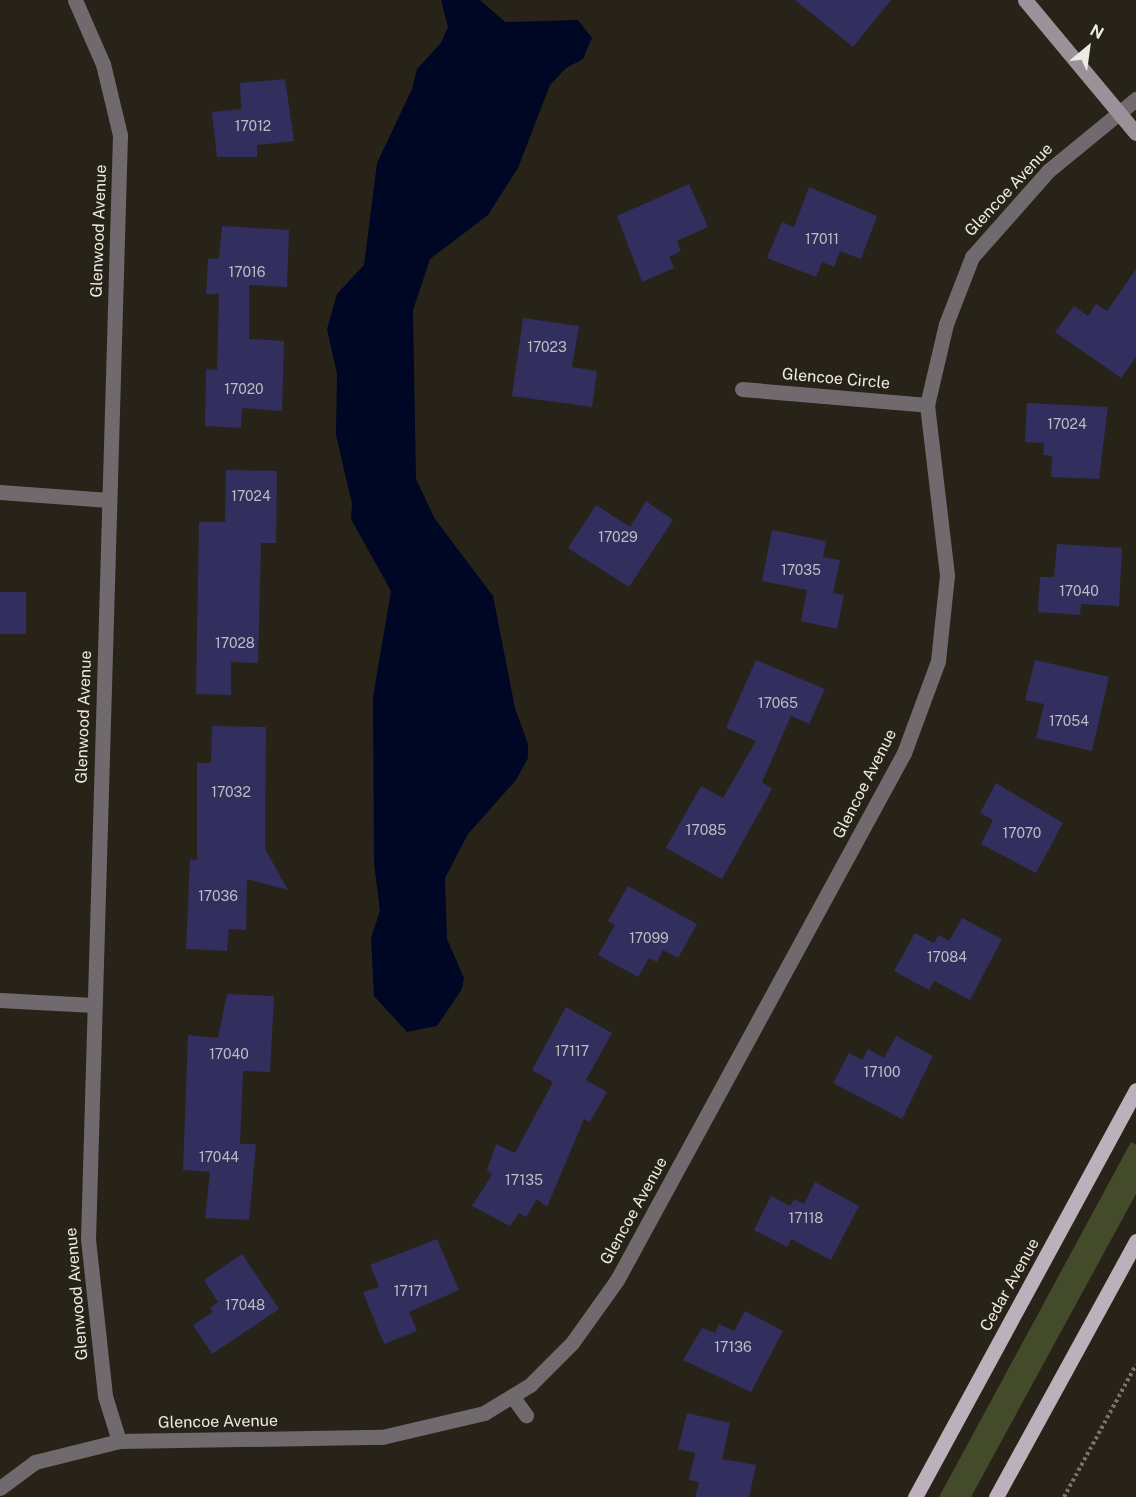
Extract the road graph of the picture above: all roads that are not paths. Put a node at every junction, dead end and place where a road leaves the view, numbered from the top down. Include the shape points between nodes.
1 (1025, 0) edge
2 (77, 1) edge
3 (1136, 99) edge
4 (1118, 111) junction
5 (1136, 133) edge
6 (742, 389) dead end
7 (927, 405) junction
8 (0, 492) edge
9 (109, 500) junction
10 (0, 1000) edge
11 (93, 1005) junction
12 (1136, 1090) edge
13 (1136, 1241) edge
14 (512, 1396) junction
15 (526, 1415) dead end
16 (119, 1441) junction
17 (0, 1488) edge
18 (915, 1497) edge
19 (996, 1497) edge

1 - 4 street
2 - 9 street, Glenwood Avenue via 103,64 120,135
3 - 4 street, Glencoe Avenue
4 - 5 street
4 - 7 street, Glencoe Avenue via 1048,171 972,257 946,324
6 - 7 street, Glencoe Circle
7 - 14 street, Glencoe Avenue via 947,575 938,661 904,753 617,1280 572,1343
8 - 9 street
9 - 11 street, Glenwood Avenue
10 - 11 street
11 - 16 street, Glenwood Avenue via 88,1239 105,1396
12 - 18 main road, Cedar Avenue
13 - 19 main road
14 - 15 street
14 - 16 street, Glencoe Avenue via 484,1413 382,1437
16 - 17 street, Glencoe Avenue via 35,1462

